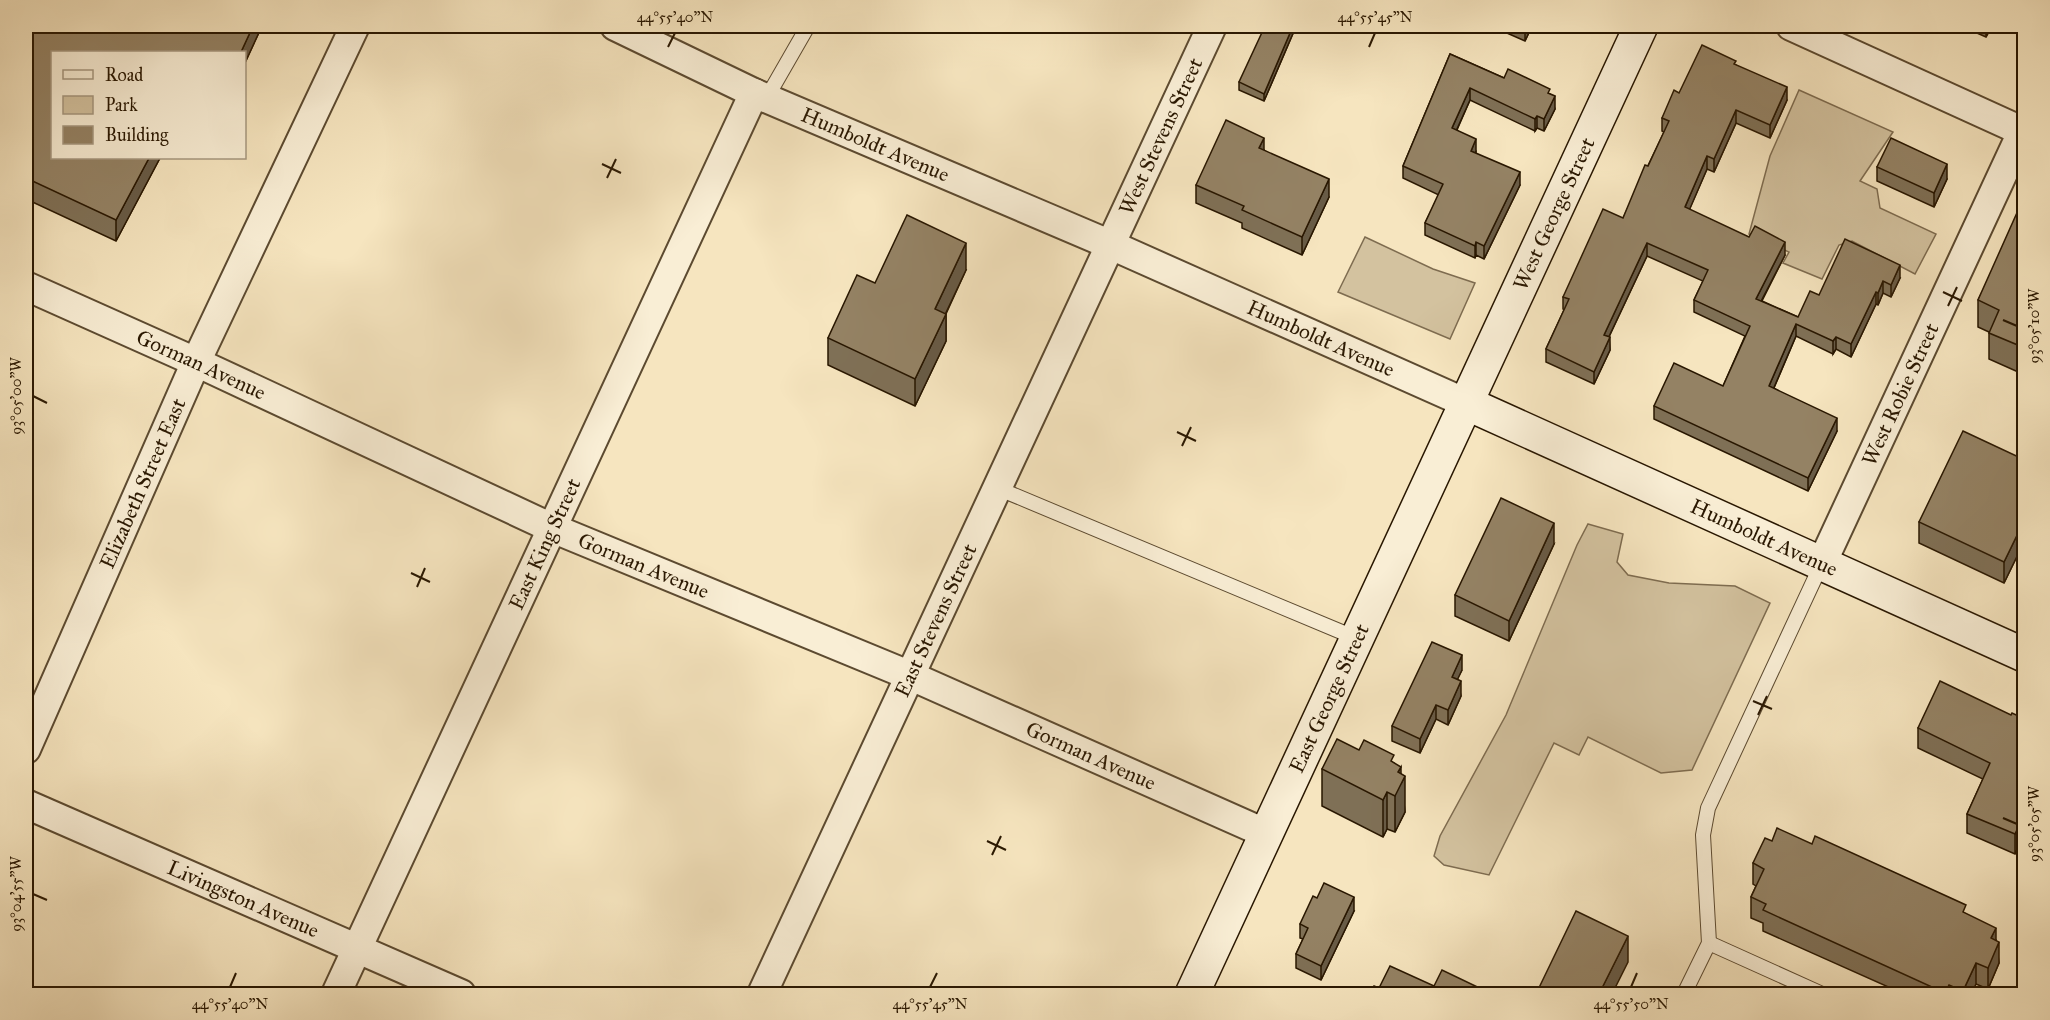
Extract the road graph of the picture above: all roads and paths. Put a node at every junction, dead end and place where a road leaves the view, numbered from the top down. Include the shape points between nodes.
1 (355, 26) edge
2 (615, 26) edge
3 (808, 26) edge
4 (1212, 26) edge
5 (1641, 26) edge
6 (1791, 26) edge
7 (760, 96) junction
8 (2024, 130) edge
9 (1110, 245) junction
10 (26, 288) edge
11 (196, 362) junction
12 (1466, 403) junction
13 (997, 488) junction
14 (552, 528) junction
15 (1822, 563) junction
16 (1356, 638) junction
17 (2025, 655) edge
18 (911, 676) junction
19 (26, 749) edge
20 (26, 804) edge
21 (1267, 834) junction
22 (1709, 943) junction
23 (357, 948) junction
24 (336, 994) edge
25 (461, 994) edge
26 (762, 994) edge
27 (1191, 994) edge
28 (1684, 994) edge
29 (1822, 994) edge

1 - 11 street, Elizabeth Street East
2 - 7 street, Humboldt Avenue
3 - 7 lane
4 - 9 street, West Stevens Street
5 - 12 street, West George Street
6 - 8 street
7 - 9 street, Humboldt Avenue
7 - 14 street, East King Street
8 - 15 street, West Robie Street
9 - 12 street, Humboldt Avenue
9 - 13 street, East Stevens Street
10 - 11 street, Gorman Avenue
11 - 14 street, Gorman Avenue
11 - 19 street, Elizabeth Street East
12 - 15 street, Humboldt Avenue
12 - 16 street, East George Street
13 - 16 lane
13 - 18 street, East Stevens Street
14 - 18 street, Gorman Avenue
14 - 23 street, East King Street
15 - 17 street, Humboldt Avenue
15 - 22 lane via 1708,808 1703,835
16 - 21 street, East George Street
18 - 21 street, Gorman Avenue
18 - 26 street, East Stevens Street
20 - 23 street, Livingston Avenue
21 - 27 street, East George Street
22 - 28 lane
22 - 29 lane
23 - 24 street, East King Street
23 - 25 street, Livingston Avenue

